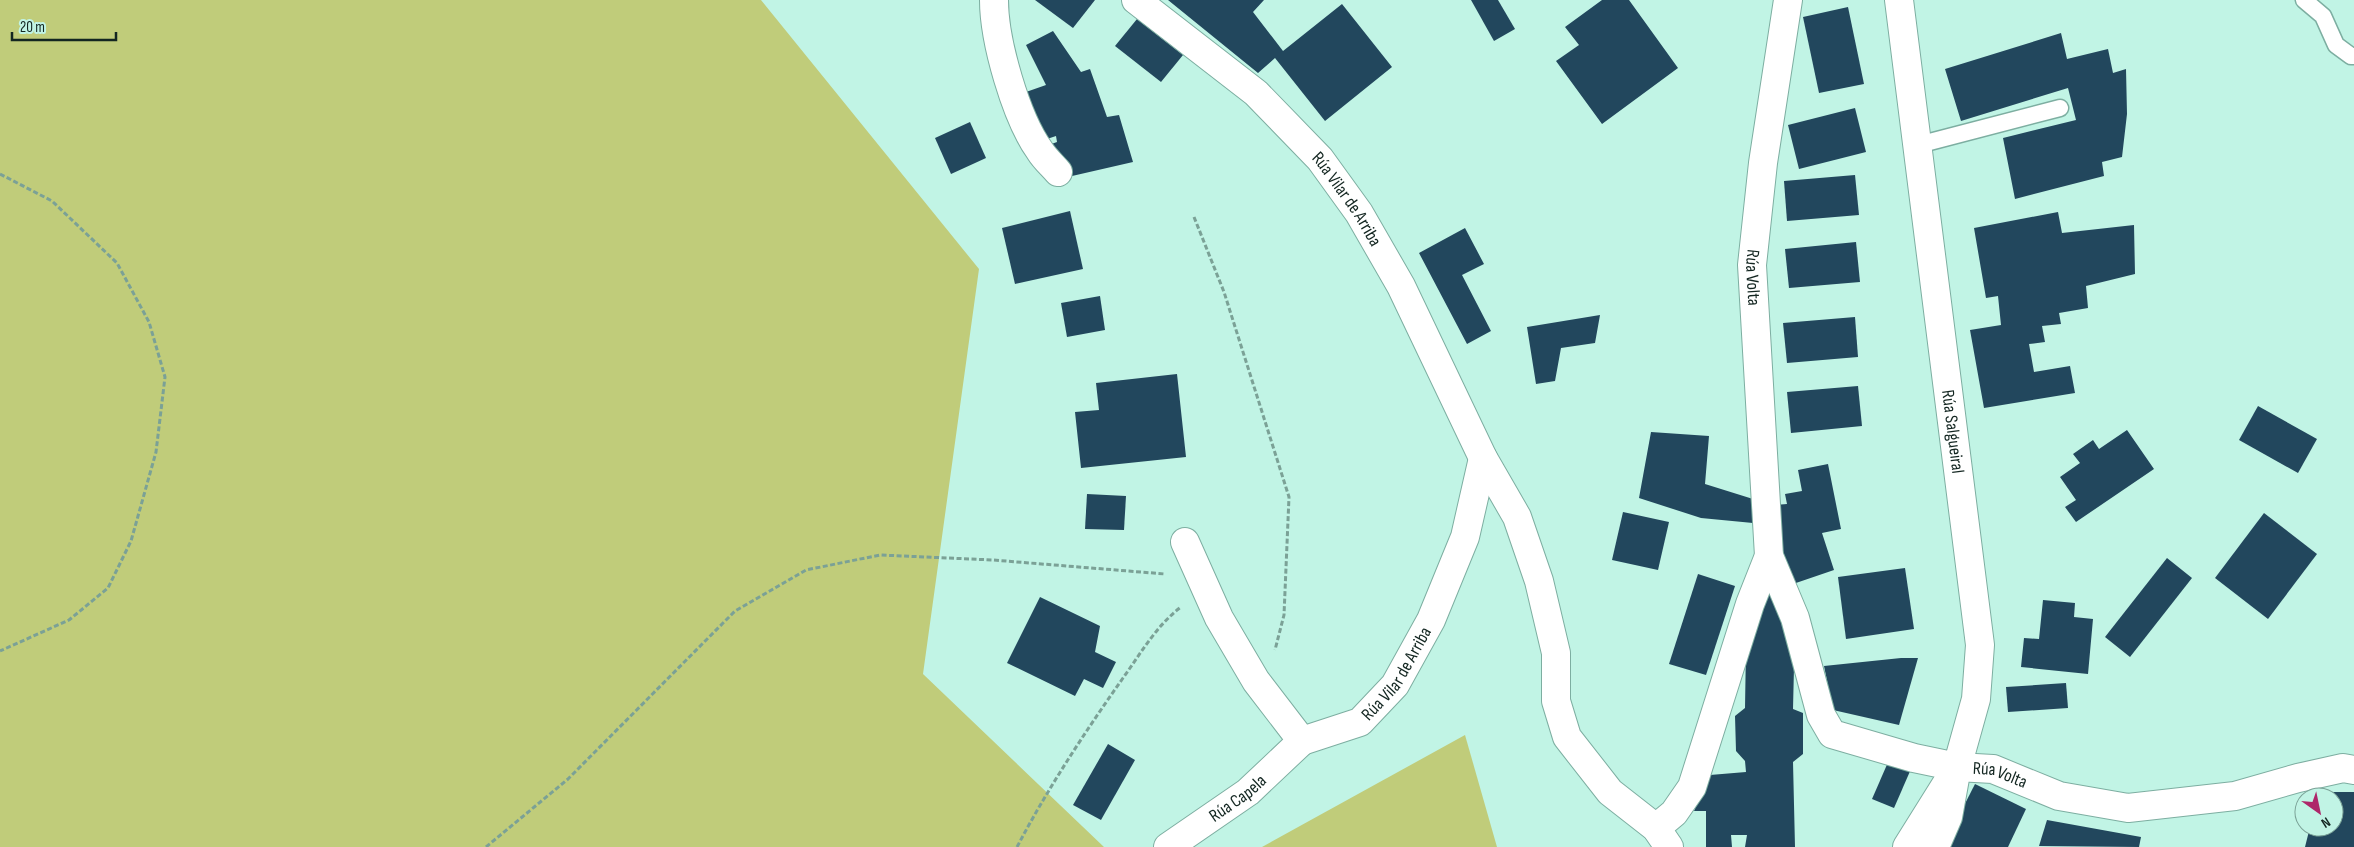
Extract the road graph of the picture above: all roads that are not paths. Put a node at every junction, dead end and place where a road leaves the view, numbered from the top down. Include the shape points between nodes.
1 (994, 0) edge
2 (1136, 0) edge
3 (1788, 0) edge
4 (1899, 0) edge
5 (2304, 0) edge
6 (2354, 56) edge
7 (2060, 108) dead end
8 (1918, 145) junction
9 (1058, 172) dead end
10 (1483, 458) junction
11 (1185, 542) dead end
12 (1769, 556) junction
13 (1302, 741) junction
14 (1957, 767) junction
15 (2354, 770) edge
16 (1662, 837) edge
17 (1168, 847) edge
18 (1907, 847) edge
19 (1936, 847) edge

1 - 9 street via 1008,76 1025,126 1040,152
2 - 10 street, Rúa Vilar de Arriba via 1256,93 1320,159 1359,213 1401,286
3 - 12 street, Rúa Volta via 1763,163 1752,266
4 - 8 street, Rúa Salgueiral
5 - 6 lane via 2323,16 2336,45
7 - 8 lane
8 - 14 street, Rúa Salgueiral via 1980,646 1976,700
10 - 13 street, Rúa Vilar de Arriba via 1465,537 1431,620 1395,685 1360,722
10 - 16 street, Rúa Vilar de Arriba via 1518,517 1539,581 1556,653 1556,701 1567,737 1610,792
11 - 13 street via 1219,618 1264,692
12 - 14 street, Rúa Volta via 1796,618 1821,715 1832,734
12 - 16 street, Rúa Volta via 1750,604 1692,787
13 - 17 street, Rúa Capela via 1248,792
14 - 15 street, Rúa Volta via 1993,769 2059,796 2128,808 2235,796 2343,768
14 - 18 street, Rúa Salgueiral
14 - 19 street via 1948,817

